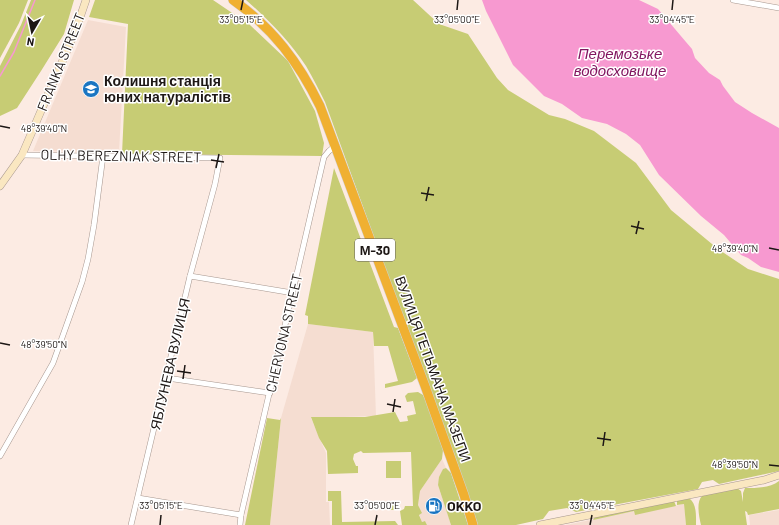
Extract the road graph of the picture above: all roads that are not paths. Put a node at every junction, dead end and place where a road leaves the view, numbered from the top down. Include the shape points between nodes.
1 (86, 0) edge
2 (233, 0) edge
3 (733, 0) edge
4 (779, 8) edge
5 (335, 146) junction
6 (22, 155) junction
7 (103, 156) junction
8 (220, 158) joint
9 (0, 186) edge
10 (190, 276) junction
11 (293, 293) junction
12 (167, 378) junction
13 (270, 393) junction
14 (0, 456) edge
15 (779, 475) edge
16 (138, 498) junction
17 (241, 515) junction
18 (131, 525) edge
19 (240, 525) edge
20 (473, 525) edge
21 (540, 525) edge

1 - 6 main road, FRANKA STREET via 75,32
2 - 5 highway, ВУЛИЦЯ ГЕТЬМАНА МАЗЕПИ / М-30 via 267,27 293,58 314,93
3 - 4 street
5 - 11 street, CHERVONA STREET via 324,157
5 - 20 highway, ВУЛИЦЯ ГЕТЬМАНА МАЗЕПИ / М-30 via 425,386
6 - 7 street, OLHY BEREZNIAK STREET
6 - 9 main road, FRANKA STREET
7 - 8 street, OLHY BEREZNIAK STREET
7 - 14 street via 94,225 82,282 53,363
8 - 10 street, ЯБЛУНЕВА ВУЛИЦЯ
10 - 11 street
10 - 12 street, ЯБЛУНЕВА ВУЛИЦЯ
11 - 13 street, CHERVONA STREET
12 - 13 street
12 - 16 street, ЯБЛУНЕВА ВУЛИЦЯ
13 - 17 street, CHERVONA STREET
15 - 21 main road
16 - 17 street
16 - 18 street, ЯБЛУНЕВА ВУЛИЦЯ
17 - 19 street, CHERVONA STREET

